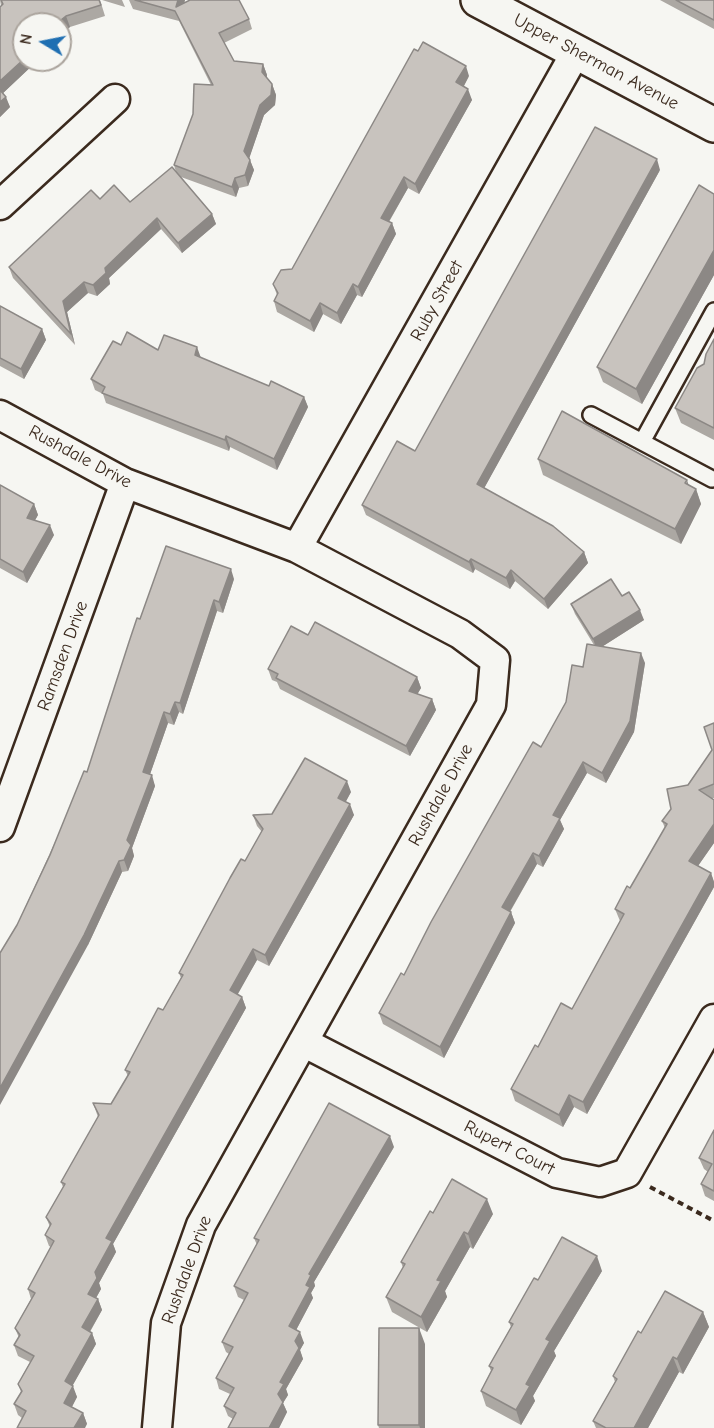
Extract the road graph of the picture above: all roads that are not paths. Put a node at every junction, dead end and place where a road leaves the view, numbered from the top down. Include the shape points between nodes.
1 (478, 0) edge
2 (576, 52) junction
3 (115, 99) dead end
4 (714, 125) edge
5 (0, 205) edge
6 (714, 311) edge
7 (0, 415) edge
8 (591, 415) dead end
9 (642, 442) junction
10 (712, 479) dead end
11 (125, 483) junction
12 (297, 548) junction
13 (0, 827) edge
14 (714, 1019) edge
15 (303, 1042) junction
16 (157, 1428) edge

1 - 2 main road, Upper Sherman Avenue
2 - 4 main road, Upper Sherman Avenue
2 - 12 street, Ruby Street
3 - 5 street
6 - 9 lane
7 - 11 street, Rushdale Drive
8 - 9 lane
9 - 10 lane
11 - 12 street, Rushdale Drive
11 - 13 street, Ramsden Drive
12 - 15 street, Rushdale Drive via 460,634 495,660 491,705
14 - 15 street, Rupert Court via 627,1173 600,1182 557,1173
15 - 16 street, Rushdale Drive via 201,1225 166,1323

